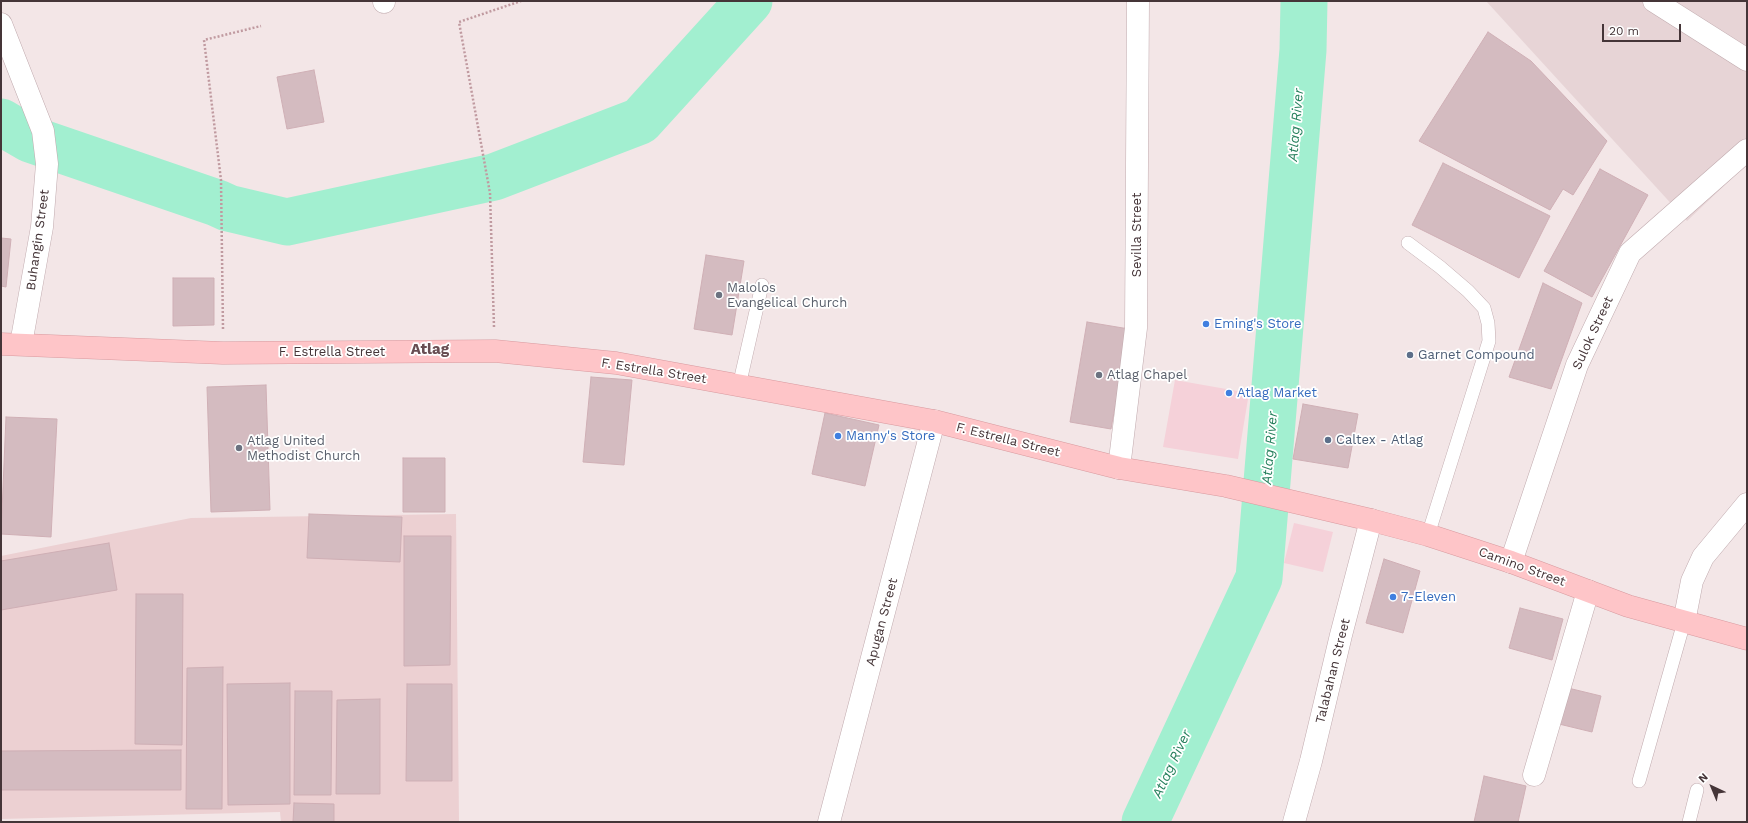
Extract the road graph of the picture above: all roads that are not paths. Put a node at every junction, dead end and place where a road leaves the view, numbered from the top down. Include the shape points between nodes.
1 (1138, 1) edge
2 (1654, 1) edge
3 (1, 24) edge
4 (1747, 60) edge
5 (1747, 150) edge
6 (1408, 243) dead end
7 (762, 285) dead end
8 (11, 344) edge
9 (739, 386) junction
10 (934, 421) junction
11 (1119, 468) junction
12 (1296, 502) joint
13 (1747, 504) edge
14 (1371, 520) junction
15 (1428, 535) junction
16 (1511, 562) junction
17 (1588, 591) junction
18 (1684, 622) junction
19 (1747, 639) edge
20 (1534, 775) dead end
21 (1639, 781) dead end
22 (1697, 790) dead end
23 (1299, 821) edge
24 (829, 822) edge
25 (1689, 822) edge

1 - 11 street, Sevilla Street via 1136,328
2 - 4 street
3 - 8 street, Buhangin Street via 43,131 47,164 42,227
5 - 16 street, Sulok Street via 1630,253 1577,365
6 - 15 lane via 1468,291 1484,308 1488,323 1489,340
7 - 9 lane
8 - 9 main road, F. Estrella Street via 223,353 495,351 616,364
9 - 10 main road, F. Estrella Street
10 - 11 main road, F. Estrella Street
10 - 24 street, Apugan Street
11 - 12 main road, F. Estrella Street via 1226,486
12 - 14 main road, Camino Street
13 - 18 street via 1703,557 1692,581
14 - 15 main road, Camino Street
14 - 23 street, Talabahan Street via 1341,635
15 - 16 main road, Camino Street
16 - 17 main road, Camino Street
17 - 18 main road, Camino Street
17 - 20 street
18 - 19 main road, Camino Street
18 - 21 lane
22 - 25 lane

